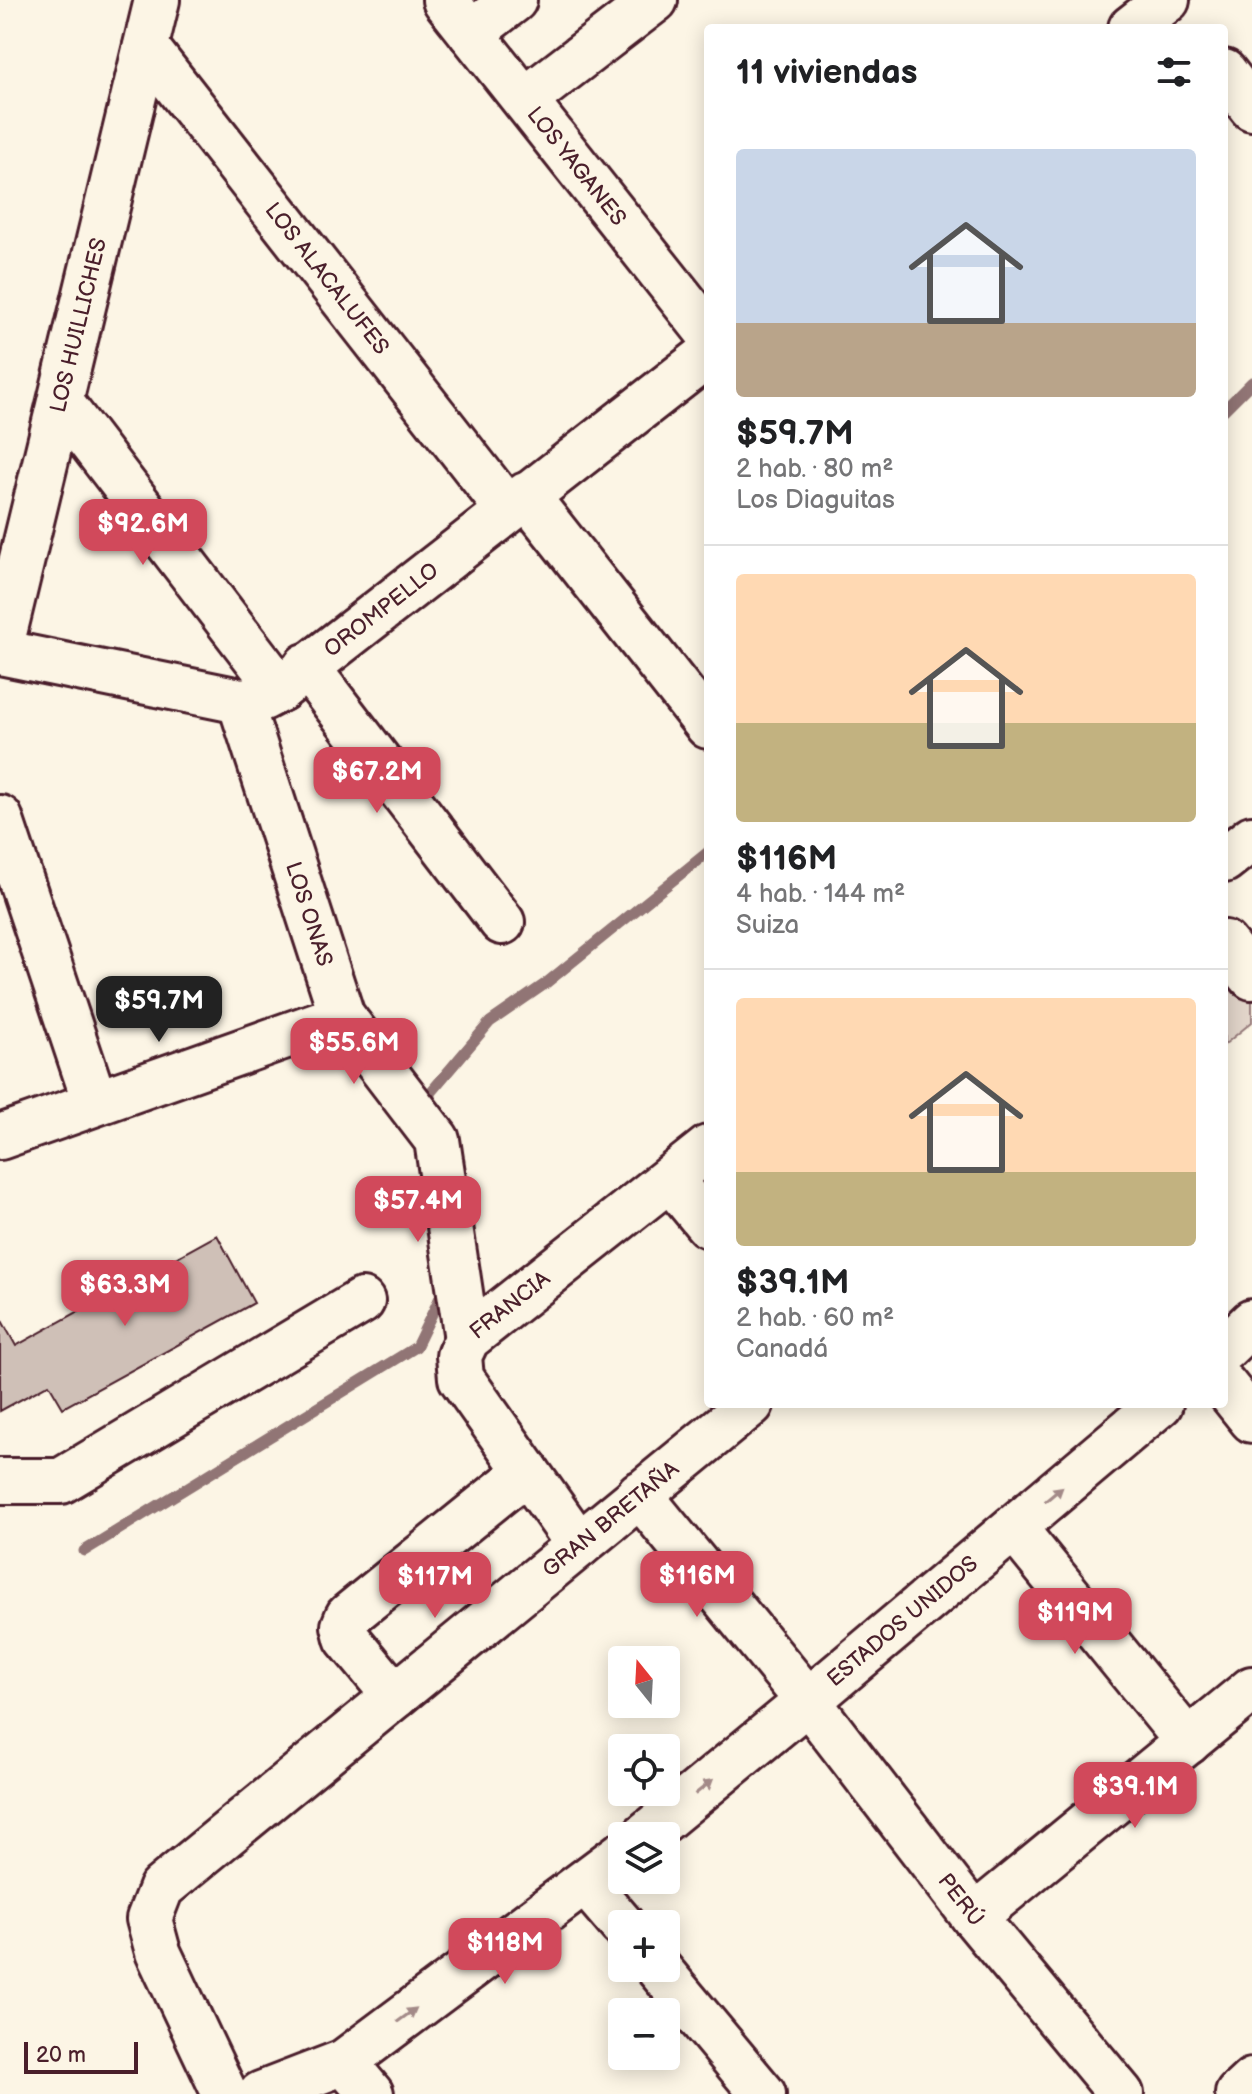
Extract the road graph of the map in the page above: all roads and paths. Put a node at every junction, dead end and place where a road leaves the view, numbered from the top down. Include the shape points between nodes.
1 (157, 0) edge
2 (514, 0) edge
3 (655, 0) edge
4 (1168, 0) edge
5 (458, 17) edge
6 (1136, 24) edge
7 (1187, 24) edge
8 (146, 47) junction
9 (1228, 77) edge
10 (525, 100) junction
11 (1252, 108) edge
12 (704, 327) edge
13 (704, 358) edge
14 (61, 403) junction
15 (517, 503) junction
16 (0, 651) edge
17 (275, 685) junction
18 (704, 721) edge
19 (0, 818) edge
20 (1252, 838) edge
21 (1228, 857) edge
22 (502, 922) dead end
23 (1228, 948) edge
24 (1252, 977) edge
25 (342, 1016) junction
26 (95, 1102) junction
27 (0, 1137) edge
28 (704, 1151) edge
29 (670, 1179) junction
30 (704, 1220) edge
31 (362, 1301) dead end
32 (467, 1339) junction
33 (1228, 1390) edge
34 (746, 1408) edge
35 (1155, 1408) edge
36 (1252, 1420) edge
37 (527, 1471) junction
38 (0, 1481) edge
39 (639, 1494) junction
40 (1014, 1528) junction
41 (579, 1545) junction
42 (1252, 1689) edge
43 (395, 1696) junction
44 (808, 1701) junction
45 (1188, 1742) junction
46 (661, 1822) edge
47 (608, 1865) edge
48 (586, 1883) junction
49 (609, 1910) edge
50 (974, 1917) junction
51 (670, 1982) edge
52 (358, 2078) edge
53 (1252, 2081) edge
54 (225, 2094) edge
55 (261, 2094) edge
56 (763, 2094) edge
57 (1121, 2094) edge
58 (1238, 2094) edge

1 - 8 street, LOS HUILLICHES
2 - 5 street
3 - 10 street
4 - 6 street
4 - 7 street
5 - 10 street, LOS YAGANES
8 - 14 street, LOS HUILLICHES
8 - 15 street, LOS ALACALUFES
9 - 11 street
10 - 12 street, LOS YAGANES
13 - 15 street, OROMPELLO
14 - 16 street, LOS HUILLICHES
14 - 17 street, LOS ONAS
15 - 17 street, OROMPELLO
15 - 18 street, LOS ALACALUFES
16 - 17 street
17 - 22 street, LOS ONAS
17 - 25 street, LOS ONAS
19 - 26 street
20 - 21 street
23 - 24 street
25 - 26 street
25 - 32 street, LOS ONAS via 428,1127
26 - 27 street
28 - 29 street, FRANCIA
29 - 30 street
29 - 32 street, FRANCIA
31 - 38 street via 61,1481
32 - 37 street, FRANCIA via 459,1356 461,1378
33 - 36 street
34 - 39 street, GRAN BRETAÑA
40 -> 35 street, ESTADOS UNIDOS
37 - 41 street, FRANCIA
37 - 43 street via 348,1616 347,1638
39 - 41 street, GRAN BRETAÑA
39 - 44 street, PERÚ
40 - 44 street, ESTADOS UNIDOS
40 - 45 street
41 - 43 street, GRAN BRETAÑA
42 - 45 street
43 - 54 street, GRAN BRETAÑA via 161,1888 149,1919 158,1952
46 -> 44 street, ESTADOS UNIDOS
44 - 50 street, PERÚ
45 - 50 street
47 - 48 street
48 - 49 street
52 -> 48 street
50 - 57 street, PERÚ
51 - 56 street
52 - 55 street
53 - 58 street

